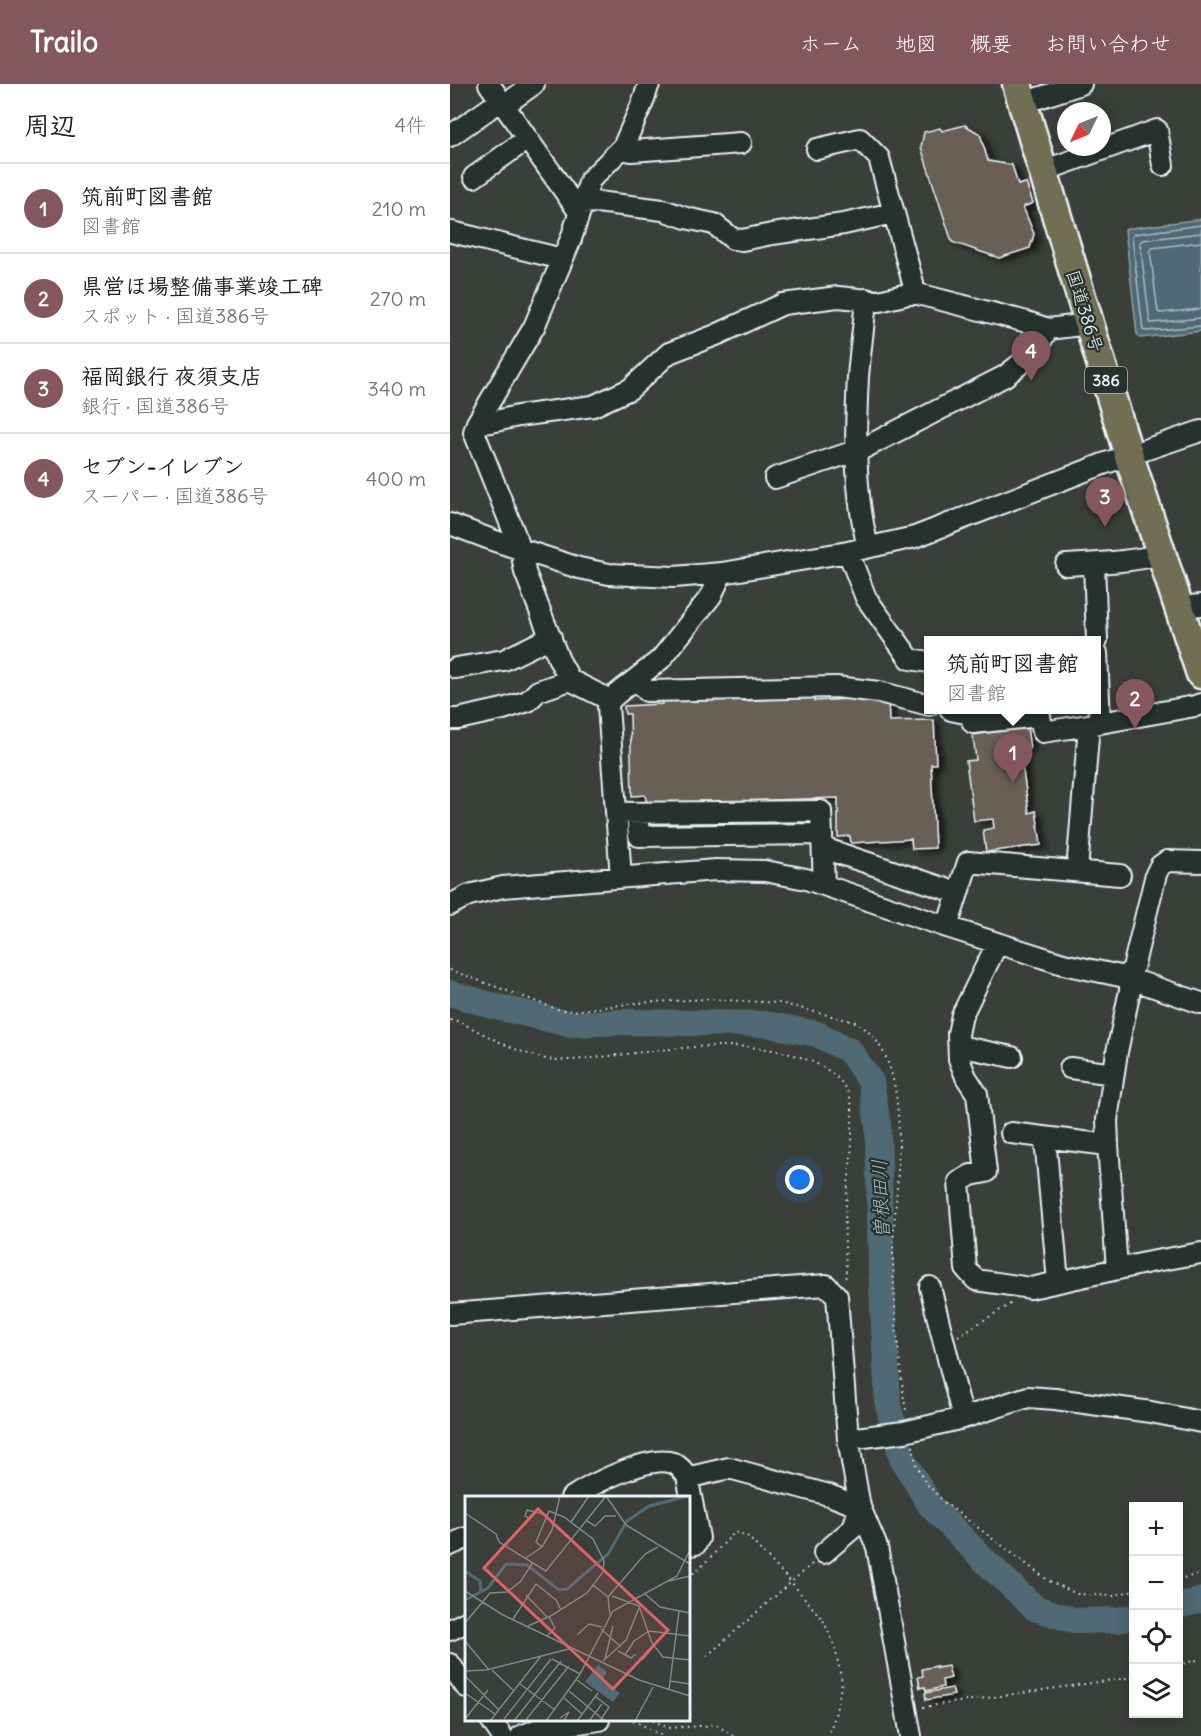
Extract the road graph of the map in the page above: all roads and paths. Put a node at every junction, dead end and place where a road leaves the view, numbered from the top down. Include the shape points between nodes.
1 (489, 84) edge
2 (534, 84) edge
3 (649, 84) edge
4 (1081, 84) edge
5 (1020, 94) edge
6 (502, 104) junction
7 (450, 136) edge
8 (527, 139) junction
9 (741, 143) dead end
10 (623, 147) junction
11 (817, 149) dead end
12 (1163, 165) dead end
13 (1043, 171) junction
14 (474, 177) dead end
15 (581, 208) junction
16 (893, 213) junction
17 (452, 232) dead end
18 (561, 262) junction
19 (913, 294) junction
20 (866, 299) junction
21 (1089, 324) junction
22 (1048, 330) junction
23 (477, 423) junction
24 (1201, 431) edge
25 (857, 450) junction
26 (1129, 456) junction
27 (775, 478) dead end
28 (450, 524) edge
29 (868, 547) junction
30 (521, 550) junction
31 (848, 552) junction
32 (1162, 554) junction
33 (1094, 564) junction
34 (1066, 565) dead end
35 (722, 573) junction
36 (1192, 617) edge
37 (1097, 636) edge
38 (551, 637) junction
39 (924, 661) edge
40 (456, 668) dead end
41 (1201, 674) edge
42 (636, 679) junction
43 (570, 680) junction
44 (610, 700) junction
45 (924, 704) edge
46 (1201, 704) edge
47 (970, 714) edge
48 (1094, 714) edge
49 (450, 719) edge
50 (1094, 724) junction
51 (616, 813) junction
52 (822, 841) junction
53 (1201, 862) edge
54 (1077, 871) junction
55 (1120, 876) dead end
56 (621, 877) junction
57 (824, 885) junction
58 (958, 893) junction
59 (450, 905) edge
60 (948, 927) junction
61 (997, 944) junction
62 (450, 970) edge
63 (1128, 978) junction
64 (1201, 1003) edge
65 (450, 1020) edge
66 (959, 1046) junction
67 (1012, 1057) dead end
68 (1070, 1068) dead end
69 (1114, 1074) junction
70 (1011, 1133) dead end
71 (1045, 1138) junction
72 (1107, 1145) junction
73 (1201, 1253) edge
74 (1117, 1269) junction
75 (1058, 1282) junction
76 (930, 1287) dead end
77 (1031, 1288) junction
78 (837, 1296) junction
79 (450, 1314) edge
80 (956, 1344) dead end
81 (963, 1418) junction
82 (1201, 1422) edge
83 (908, 1431) junction
84 (856, 1438) junction
85 (687, 1476) junction
86 (573, 1496) edge
87 (860, 1507) junction
88 (465, 1538) edge
89 (450, 1545) edge
90 (690, 1545) edge
91 (824, 1553) joint
92 (1201, 1574) edge
93 (690, 1576) edge
94 (1183, 1578) edge
95 (791, 1582) junction
96 (1129, 1591) edge
97 (465, 1622) edge
98 (450, 1630) edge
99 (707, 1656) dead end
100 (1201, 1659) edge
101 (450, 1664) edge
102 (1183, 1664) edge
103 (1129, 1678) edge
104 (465, 1686) edge
105 (907, 1714) junction
106 (492, 1721) edge
107 (594, 1721) edge
108 (637, 1721) edge
109 (656, 1721) edge
110 (574, 1730) edge
111 (502, 1736) edge
112 (521, 1736) edge
113 (663, 1736) edge
114 (733, 1736) edge
115 (828, 1736) edge
116 (911, 1736) edge

1 - 6 street
2 - 6 street
3 - 10 street
4 - 5 street
5 - 13 highway, 国道386号 / 386
6 - 7 street
6 - 8 street
8 - 14 street
8 - 15 street
9 - 10 street via 631,151
10 - 15 street via 590,180
11 - 16 street via 860,139 879,158
12 - 13 street via 1157,130
13 - 21 highway, 国道386号 / 386
15 - 16 street via 597,202 663,210 714,224 742,240
15 - 18 street
16 - 19 street
17 - 18 street
18 - 23 street via 534,327
19 - 20 street via 879,301
19 - 22 street
20 - 23 street via 838,297 783,304 669,353 630,389 593,406
20 - 25 street via 858,376
21 - 22 street
21 - 26 highway, 国道386号 / 386
22 - 25 street via 1033,354 1005,376
23 - 30 street via 474,432
24 - 26 street
25 - 27 street
25 - 29 street via 859,502
26 - 29 street via 915,537
26 - 32 highway, 国道386号 / 386
28 - 30 street
29 - 31 street
30 - 35 street via 609,574 674,577
30 - 38 street via 525,572
31 - 35 street
31 - 39 street via 866,598 910,659
32 - 33 street
32 - 36 highway, 国道386号 / 386
33 - 34 street
33 - 37 street
35 - 42 street via 711,596 661,659
36 - 41 highway, 国道386号 / 386
38 - 40 street via 504,660
38 - 43 street
42 - 44 street
42 - 45 street via 647,692 836,687 879,692
43 - 44 street
43 - 49 street via 538,691 528,701
44 - 51 street
46 - 50 street
47 - 50 street via 973,723 1040,716 1043,732
48 - 50 street
50 - 54 street
51 - 52 street via 821,811
51 - 56 street
52 - 57 street
52 - 58 street
53 - 63 street via 1167,861 1160,866
54 - 55 street
54 - 58 street via 968,862
56 - 57 street via 716,870 765,871
56 - 59 street via 503,887 469,895
57 - 60 street
58 - 60 street
60 - 61 street
61 - 63 street
61 - 66 street via 962,1015
62 - 83 path via 557,1009 707,999 780,1003 855,1022 873,1036 885,1054 899,1121 893,1258
63 - 64 street
63 - 69 street
65 - 78 path via 552,1060 680,1048 760,1048 810,1060 830,1071 849,1095 852,1110 846,1276
66 - 67 street
66 - 77 street via 959,1059 977,1094 986,1173 959,1182 966,1269 976,1280
68 - 69 street
69 - 72 street
70 - 71 street
71 - 72 street
71 - 75 street
72 - 74 street
73 - 74 street
74 - 75 street
75 - 77 street
76 - 81 street
77 - 80 path via 1026,1295 958,1337
78 - 79 street via 826,1285
78 - 84 street
81 - 82 street via 1028,1397
81 - 83 street
83 - 84 street
83 - 96 path via 925,1482 945,1503 1049,1581 1077,1594 1113,1596
84 - 87 street
85 - 86 street via 673,1463 661,1461 613,1475
85 - 87 street via 729,1468
85 - 90 street via 699,1538
87 - 91 street via 852,1528
87 - 105 street via 877,1546
88 - 89 street
91 - 95 path
92 - 94 path
93 - 95 path via 735,1532 747,1536
95 - 99 path
95 - 115 path via 823,1620 835,1647 842,1682
97 - 98 street
100 - 102 path
101 - 104 street
103 - 105 path via 918,1707
105 - 116 street
106 - 111 street
107 - 110 street
108 - 113 path
109 - 114 path via 668,1728 717,1725
110 - 112 street via 553,1723

